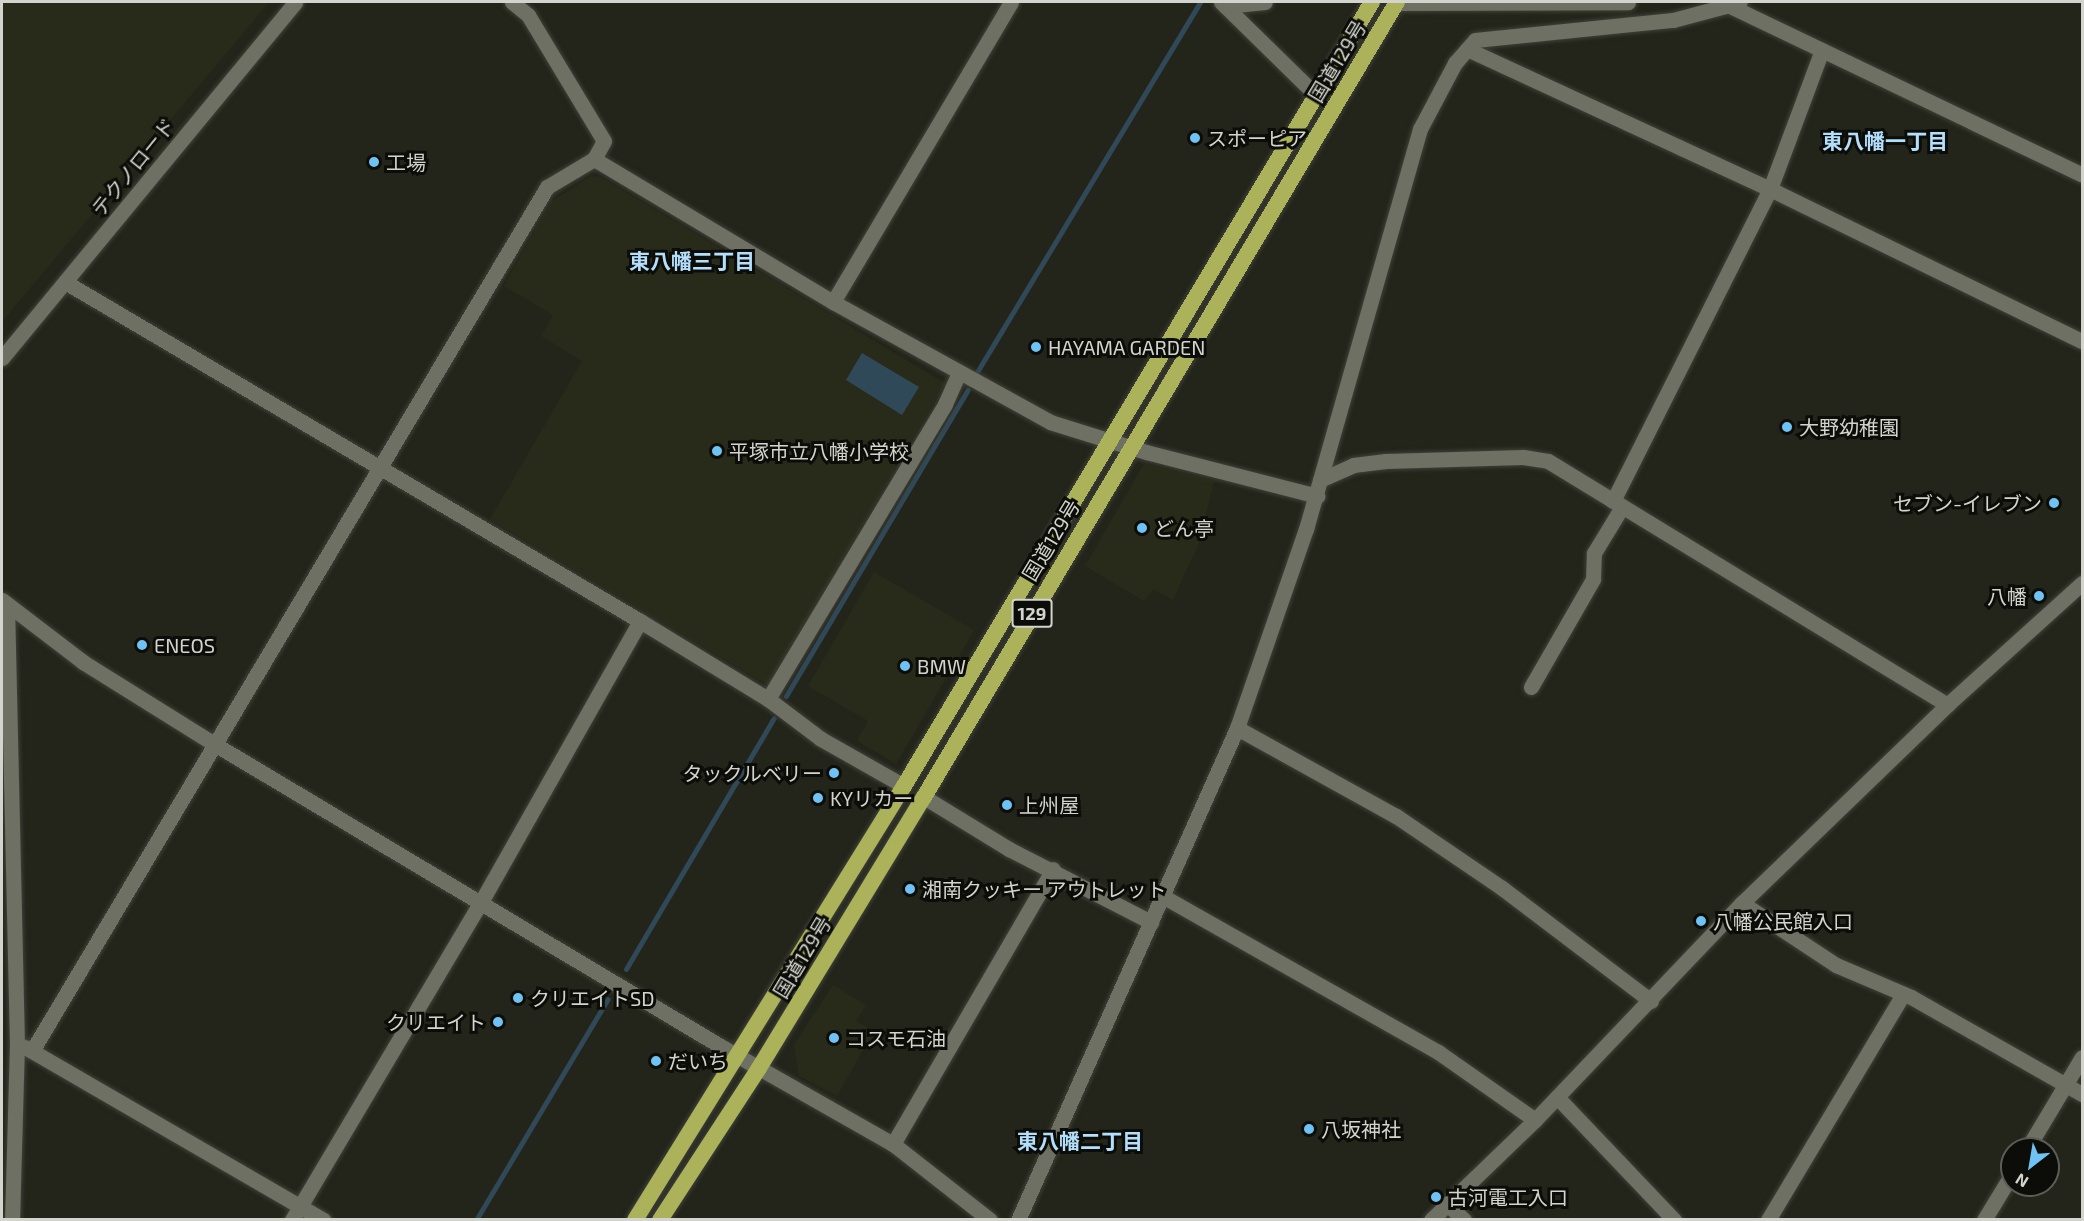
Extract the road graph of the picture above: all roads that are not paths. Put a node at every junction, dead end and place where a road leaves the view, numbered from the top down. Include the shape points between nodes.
1 (295, 2) edge
2 (512, 2) edge
3 (1011, 2) edge
4 (1265, 2) edge
5 (1372, 2) edge
6 (1397, 2) edge
7 (1628, 2) edge
8 (1223, 4) edge
9 (1735, 4) edge
10 (1467, 50) junction
11 (1822, 50) junction
12 (1315, 94) junction
13 (594, 159) junction
14 (2082, 175) edge
15 (1770, 189) junction
16 (65, 282) junction
17 (833, 302) junction
18 (2082, 341) edge
19 (2, 358) edge
20 (959, 372) junction
21 (1110, 441) junction
22 (1130, 447) junction
23 (380, 466) junction
24 (1320, 480) junction
25 (1317, 496) junction
26 (1617, 504) junction
27 (2082, 583) edge
28 (4, 602) edge
29 (640, 621) junction
30 (1531, 687) dead end
31 (768, 699) junction
32 (1947, 705) junction
33 (1237, 728) junction
34 (216, 745) junction
35 (904, 786) junction
36 (924, 797) junction
37 (1053, 869) junction
38 (1164, 897) junction
39 (481, 902) junction
40 (1742, 903) junction
41 (1151, 922) junction
42 (1903, 994) junction
43 (1651, 1001) junction
44 (17, 1043) junction
45 (32, 1051) junction
46 (739, 1056) junction
47 (2082, 1057) edge
48 (759, 1068) junction
49 (2066, 1084) junction
50 (2082, 1094) edge
51 (1557, 1097) junction
52 (1535, 1120) junction
53 (2034, 1137) edge
54 (893, 1144) junction
55 (2000, 1194) edge
56 (1447, 1204) junction
57 (301, 1205) junction
58 (12, 1220) edge
59 (292, 1220) edge
60 (324, 1220) edge
61 (635, 1220) edge
62 (660, 1220) edge
63 (990, 1220) edge
64 (1018, 1220) edge
65 (1431, 1220) edge
66 (1464, 1220) edge
67 (1674, 1220) edge
68 (1768, 1220) edge
69 (1984, 1220) edge

1 - 16 street, テクノロード
2 - 13 street via 528,15 604,141
3 - 17 street
4 - 8 street
5 - 12 highway, 国道129号 / 129
6 - 7 street
6 - 22 highway, 国道129号 / 129
8 - 12 street
9 - 10 street via 1672,20 1475,40
9 - 11 street
10 - 15 street
10 - 24 street via 1455,63 1420,129
11 - 14 street
11 - 15 street
12 - 21 highway, 国道129号 / 129
13 - 17 street
13 - 23 street via 547,187
15 - 18 street
15 - 26 street
16 - 19 street, テクノロード
16 - 23 street
17 - 20 street
20 - 21 street via 1050,422
20 - 31 street via 945,404
21 - 22 street
21 - 35 highway, 国道129号 / 129
22 - 25 street
22 - 36 highway, 国道129号 / 129
23 - 29 street
23 - 34 street
24 - 25 street
24 - 26 street via 1353,465 1386,461 1523,457 1548,461
25 - 33 street via 1282,607
26 - 30 street via 1594,553 1593,579
26 - 32 street
27 - 32 street
28 - 34 street via 84,662
28 - 44 street
29 - 31 street
29 - 39 street
31 - 35 street via 821,739
32 - 40 street
33 - 38 street
33 - 43 street via 1396,816 1502,888
34 - 39 street
34 - 45 street
35 - 46 highway, 国道129号 / 129
36 - 37 street via 1009,849
36 - 48 highway, 国道129号 / 129
37 - 41 street
37 - 54 street
38 - 41 street
38 - 52 street via 1438,1052
39 - 46 street
39 - 57 street
40 - 42 street via 1836,965
40 - 43 street
41 - 64 street
42 - 49 street
42 - 68 street
43 - 51 street
44 - 45 street
44 - 58 street
45 - 57 street
46 - 48 street
46 - 61 highway, 国道129号 / 129
47 - 49 street
48 - 54 street
48 - 62 highway, 国道129号 / 129
49 - 50 street
49 - 53 street
51 - 52 street
51 - 67 street
52 - 56 street
54 - 63 street
55 - 69 street
56 - 65 street
56 - 66 street
57 - 59 street
57 - 60 street

